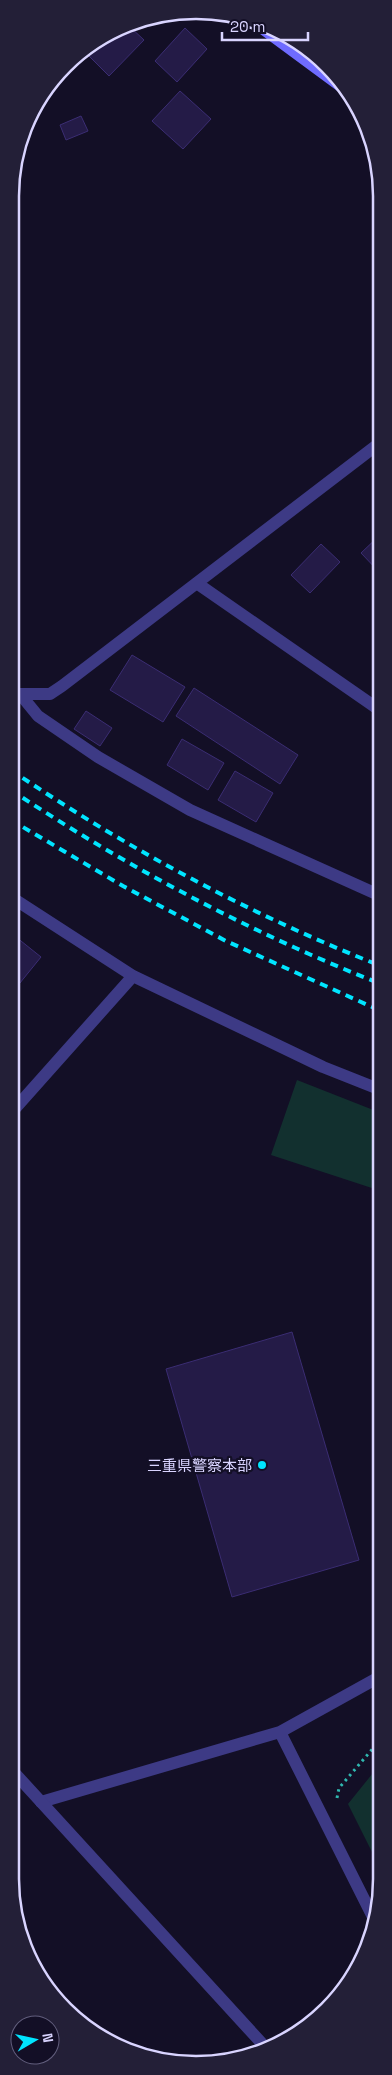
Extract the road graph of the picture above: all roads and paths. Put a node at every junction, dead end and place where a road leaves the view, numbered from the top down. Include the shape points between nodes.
1 (275, 37) edge
2 (323, 73) edge
3 (373, 449) edge
4 (198, 584) junction
5 (373, 705) edge
6 (373, 892) edge
7 (19, 901) edge
8 (134, 976) junction
9 (373, 1087) edge
10 (19, 1103) edge
11 (373, 1680) edge
12 (280, 1732) junction
13 (373, 1748) edge
14 (19, 1778) edge
15 (336, 1801) dead end
16 (41, 1802) junction
17 (370, 1912) edge
18 (263, 2043) edge

1 - 2 main road
3 - 4 street
4 - 5 street
4 - 6 street via 50,694 20,694 38,716 98,757 190,810
7 - 8 street
8 - 9 street via 324,1067
8 - 10 street
11 - 12 street
12 - 16 street
12 - 17 street
13 - 15 path via 339,1788
14 - 16 street
16 - 18 street

